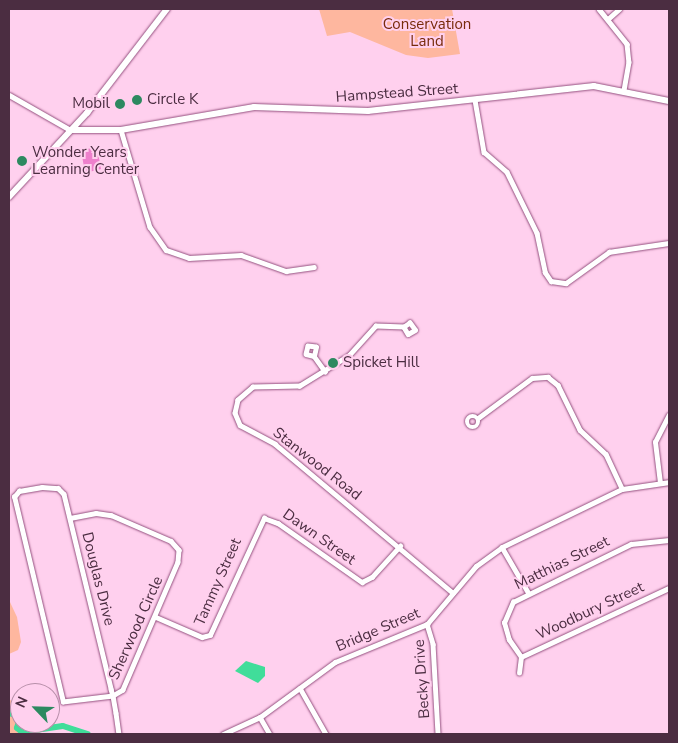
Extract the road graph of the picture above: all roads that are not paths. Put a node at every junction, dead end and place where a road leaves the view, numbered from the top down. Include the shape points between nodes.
1 (167, 9) edge
2 (599, 9) edge
3 (619, 9) edge
4 (608, 19) junction
5 (624, 90) junction
6 (9, 95) edge
7 (474, 100) junction
8 (669, 101) edge
9 (82, 119) junction
10 (124, 129) junction
11 (70, 130) junction
12 (88, 131) junction
13 (9, 197) edge
14 (669, 243) edge
15 (314, 267) dead end
16 (404, 326) dead end
17 (314, 356) dead end
18 (325, 372) junction
19 (669, 415) edge
20 (478, 418) dead end
21 (669, 482) edge
22 (660, 483) junction
23 (622, 489) junction
24 (266, 517) joint
25 (70, 518) junction
26 (669, 540) edge
27 (400, 546) junction
28 (502, 548) junction
29 (669, 588) edge
30 (528, 592) junction
31 (453, 593) junction
32 (156, 617) junction
33 (427, 624) junction
34 (521, 657) junction
35 (519, 673) dead end
36 (300, 688) junction
37 (113, 696) junction
38 (260, 717) junction
39 (119, 734) edge
40 (223, 734) edge
41 (270, 734) edge
42 (326, 734) edge
43 (438, 734) edge

1 - 9 main road
2 - 4 street
3 - 4 street
4 - 5 street via 627,44
5 - 7 main road, Hampstead Street via 589,87
5 - 8 main road, Hampstead Street
6 - 11 street
7 - 10 main road, Hampstead Street via 354,112 248,108
7 - 14 street via 484,152 507,172 537,234 545,272 551,281 566,283 609,252
9 - 11 main road
9 - 12 main road
10 - 12 main road, Hampstead Street
10 - 15 street via 150,226 166,250 189,258 241,255 286,271
11 - 12 main road, Hampstead Street
11 - 13 main road
16 - 18 street, Stanwood Road via 376,326 350,355
17 - 18 street
18 - 27 street, Stanwood Road via 296,387 268,384 253,387 238,400 236,418 244,428 275,444
19 - 22 street via 655,442
20 - 23 street via 532,378 548,377 558,385 580,430 606,454
21 - 22 street, Bridge Street
22 - 23 street, Bridge Street
23 - 28 street, Bridge Street
24 - 27 street, Dawn Street via 362,582 370,579
24 - 32 street, Tammy Street via 256,528 210,634 202,637
25 - 32 street, Sherwood Circle via 108,514 177,546 178,562
25 - 37 street, Douglas Drive
25 - 37 street, Sherwood Circle via 64,494 58,488 22,490 14,497 60,699 71,703
26 - 30 street, Matthias Street via 631,544
27 - 31 street, Stanwood Road
28 - 30 street
28 - 31 street, Bridge Street via 476,566
29 - 34 street, Woodbury Street
30 - 34 street, Matthias Street via 510,604 504,619 509,640
31 - 33 street, Bridge Street
32 - 37 street, Sherwood Circle via 126,686
33 - 36 street, Bridge Street via 343,658
33 - 43 street, Becky Drive via 433,644
34 - 35 street
36 - 38 street, Bridge Street
36 - 42 street
37 - 39 street, Douglas Drive
38 - 40 street, Bridge Street
38 - 41 street

